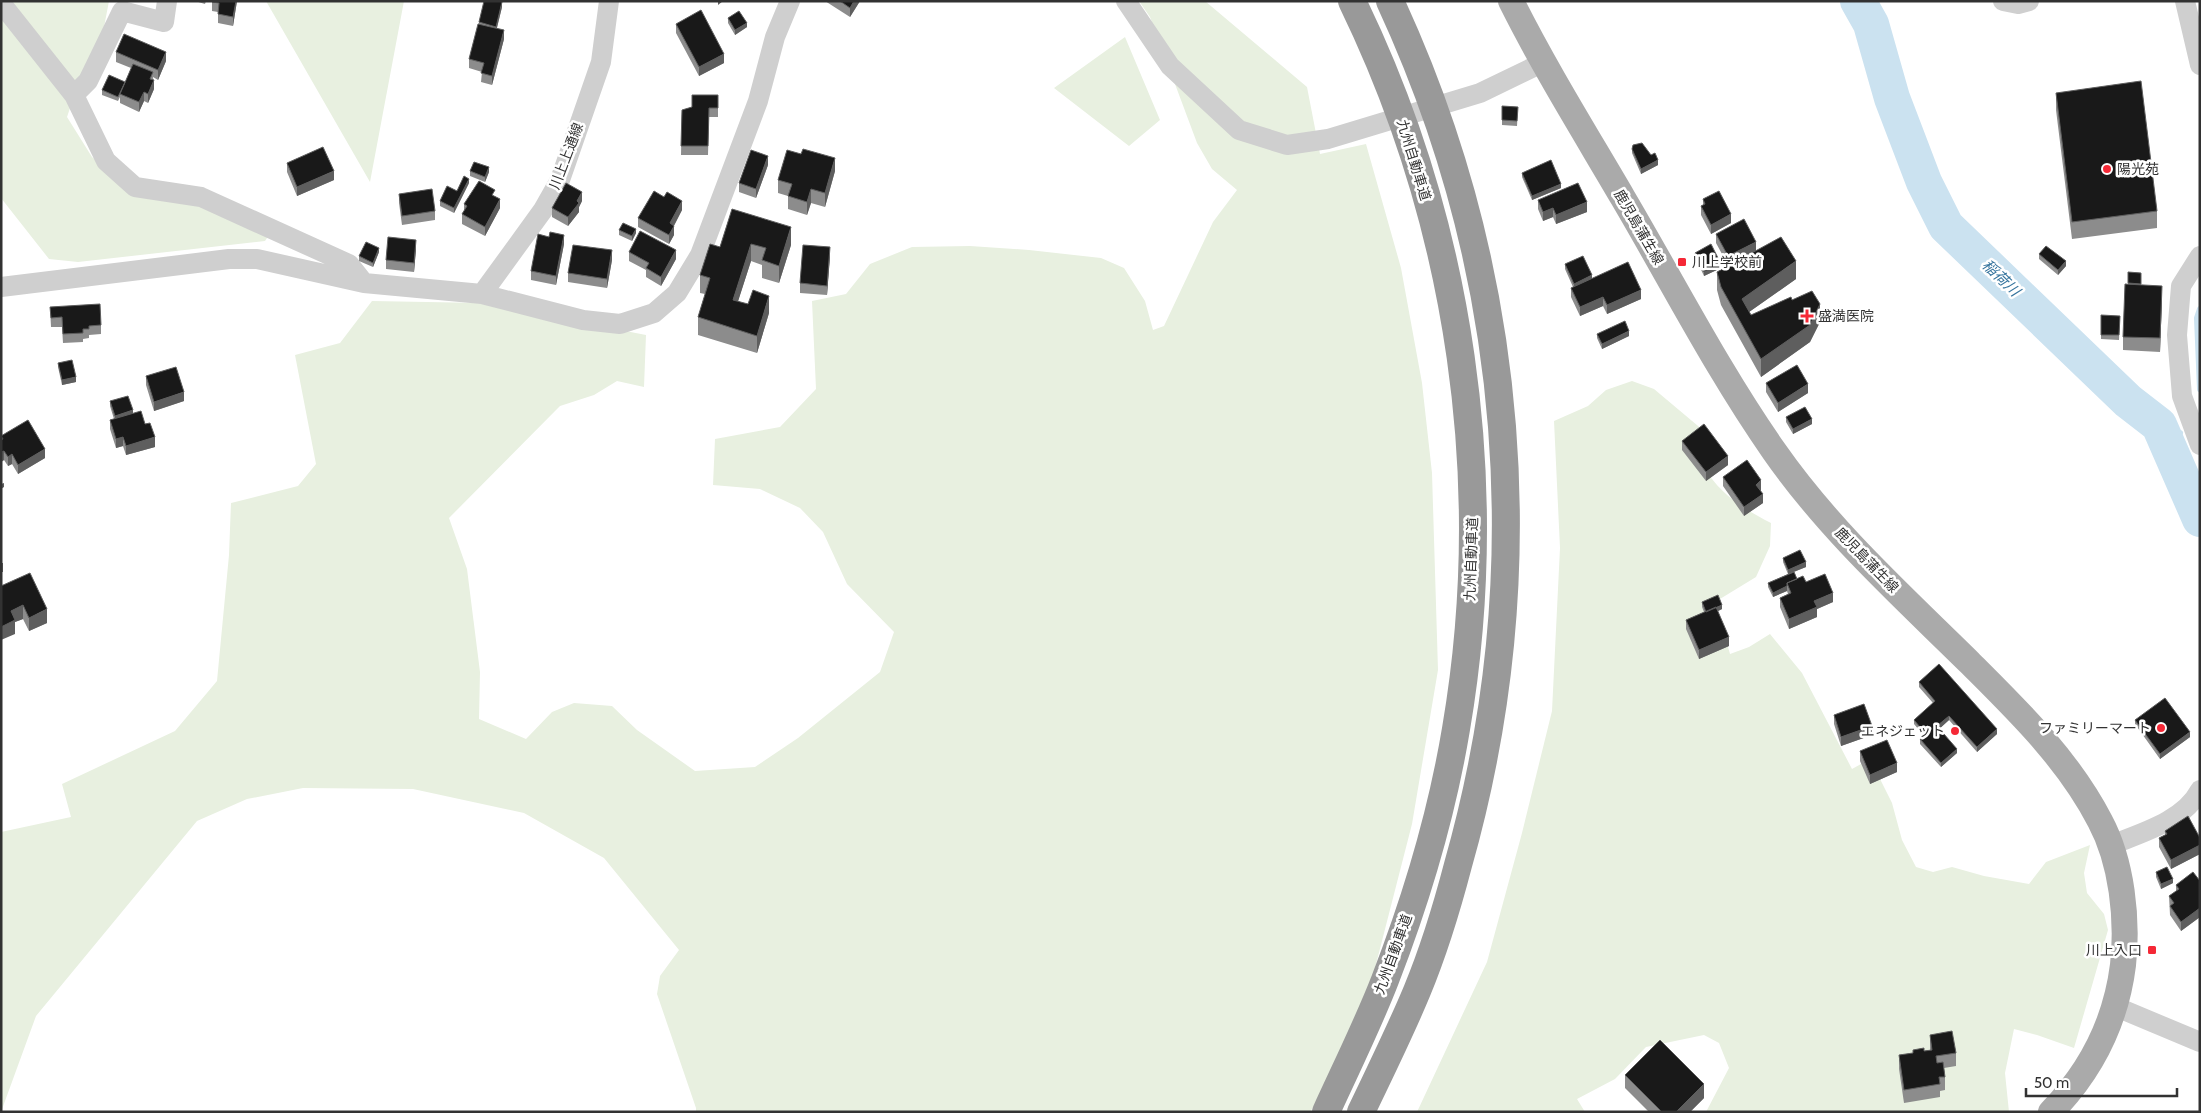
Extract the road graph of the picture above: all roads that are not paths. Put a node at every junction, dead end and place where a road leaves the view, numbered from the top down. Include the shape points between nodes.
1 (167, 1) edge
2 (609, 1) edge
3 (790, 1) edge
4 (1126, 1) edge
5 (1352, 1) edge
6 (1390, 1) edge
7 (1510, 1) edge
8 (2003, 1) edge
9 (2030, 1) edge
10 (2185, 1) edge
11 (1, 3) edge
12 (1542, 64) junction
13 (2200, 64) edge
14 (74, 95) junction
15 (2200, 256) edge
16 (364, 283) junction
17 (1, 287) edge
18 (482, 294) junction
19 (2200, 445) edge
20 (2200, 790) edge
21 (2110, 845) junction
22 (2114, 1006) junction
23 (2200, 1042) edge
24 (1326, 1112) edge
25 (1361, 1112) edge
26 (2052, 1112) edge

1 - 14 street via 164,22 122,11 88,81
2 - 18 street, 川上上通線 via 601,62 560,180 543,210
3 - 18 street via 775,37 758,101 719,208 700,255 678,293 654,313 620,324 583,320
4 - 12 street via 1170,66 1239,130 1287,145 1328,139 1480,93
5 - 24 highway, 九州自動車道 via 1379,57 1413,150 1450,291 1463,368 1469,432 1472,572 1456,729 1439,805 1386,979
6 - 25 highway via 1410,44 1444,137 1467,212 1496,362 1507,511 1500,650 1490,734 1472,818 1418,990
7 - 12 main road, 鹿児島蒲生線
8 - 9 street via 2018,4
10 - 13 street
11 - 14 street
12 - 21 main road, 鹿児島蒲生線 via 1739,399 1776,454 1856,551 2022,715 2064,763 2100,822
14 - 16 street via 106,161 135,187 201,198 348,264
15 - 19 street via 2181,286 2177,335 2182,396
16 - 17 street via 257,259 229,259
16 - 18 street
20 - 21 street via 2191,804 2152,829
21 - 22 main road, 鹿児島蒲生線 via 2125,910 2121,985
22 - 23 street
22 - 26 main road, 鹿児島蒲生線 via 2107,1030 2084,1075

